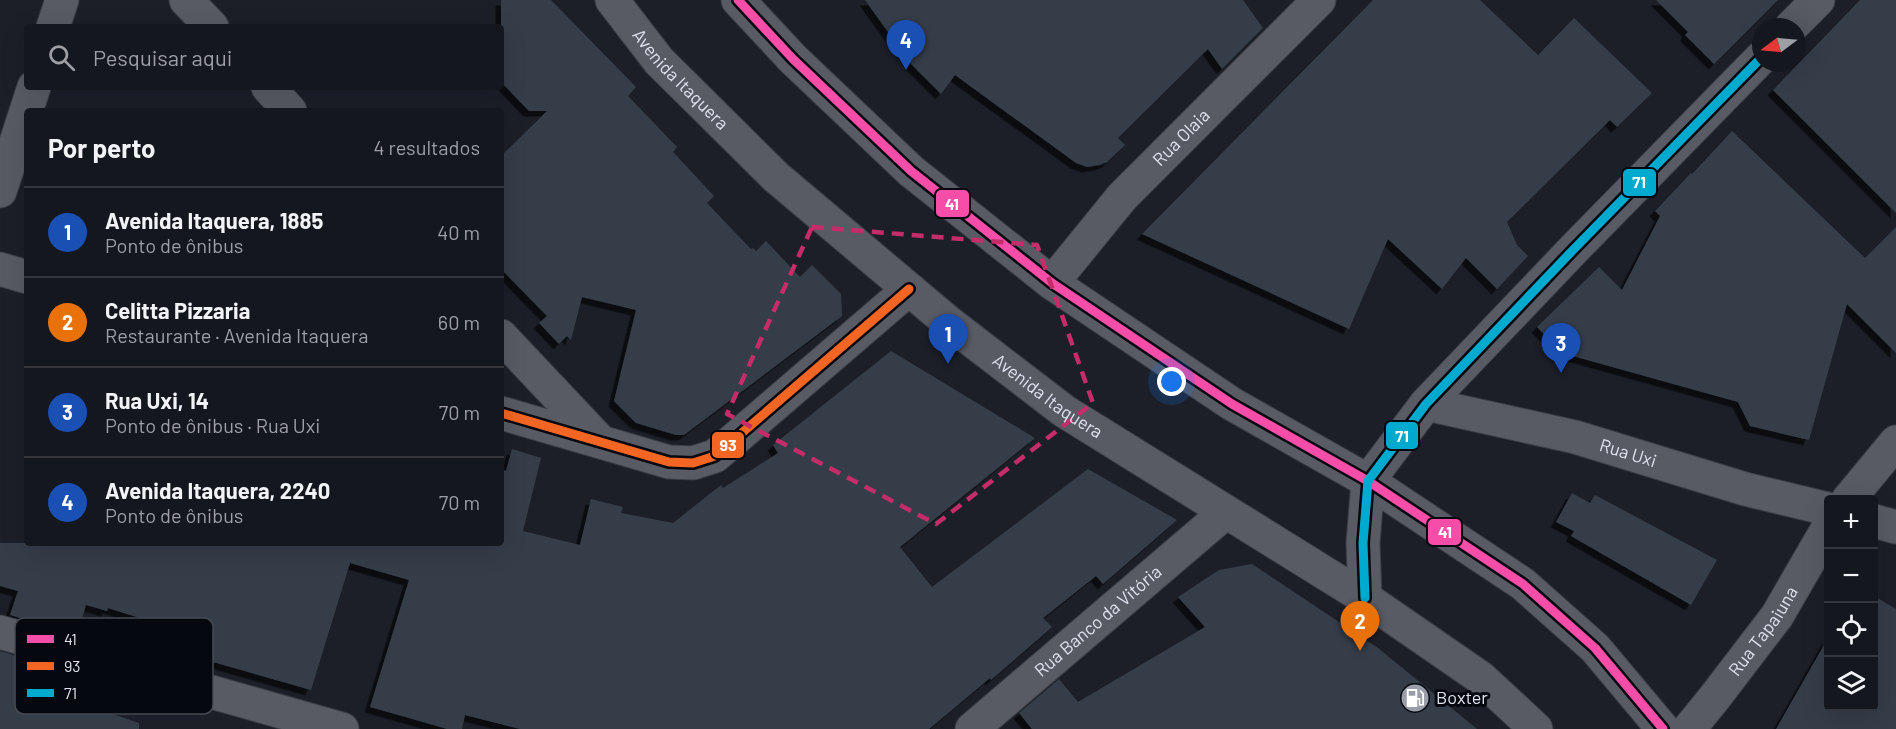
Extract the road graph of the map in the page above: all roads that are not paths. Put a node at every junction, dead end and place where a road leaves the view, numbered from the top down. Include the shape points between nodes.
1 (62, 0) edge
2 (186, 0) edge
3 (612, 0) edge
4 (738, 0) edge
5 (1319, 0) edge
6 (1818, 0) edge
7 (1800, 18) edge
8 (54, 24) edge
9 (209, 24) edge
10 (1752, 67) edge
11 (33, 90) edge
12 (271, 90) edge
13 (27, 108) edge
14 (287, 108) edge
15 (24, 118) edge
16 (0, 191) edge
17 (0, 269) edge
18 (24, 276) edge
19 (1052, 283) junction
20 (909, 290) junction
21 (504, 339) edge
22 (1426, 404) junction
23 (504, 414) edge
24 (601, 442) junction
25 (1896, 442) edge
26 (1368, 481) junction
27 (1852, 495) edge
28 (1824, 508) edge
29 (1226, 512) junction
30 (1878, 522) edge
31 (1896, 527) edge
32 (1824, 535) edge
33 (1365, 598) junction
34 (0, 632) edge
35 (15, 636) edge
36 (213, 692) edge
37 (342, 729) edge
38 (972, 729) edge
39 (1536, 729) edge
40 (1663, 729) edge
41 (1689, 729) edge

1 - 8 street
2 - 9 street
3 - 20 main road, Avenida Itaquera via 659,61 768,169
4 - 19 main road via 911,171
5 - 19 street, Rua Olaia via 1122,197
6 - 7 street
10 - 22 street
11 - 13 street
12 - 14 street
15 - 16 street
17 - 18 street
19 - 26 main road via 1232,404
20 - 24 street via 715,456 693,463 669,462
20 - 29 main road, Avenida Itaquera via 1064,411
21 - 24 street
22 - 26 street
22 - 28 street, Rua Uxi via 1575,436 1745,489
23 - 24 street
25 - 27 street
26 - 33 street via 1363,543
26 - 40 main road via 1523,584 1595,648
29 - 33 main road, Avenida Itaquera
29 - 38 street, Rua Banco da Vitória
30 - 31 street
32 - 41 street, Rua Tapaiuna via 1777,616
33 - 39 main road, Avenida Itaquera via 1481,678
34 - 35 street
36 - 37 street

